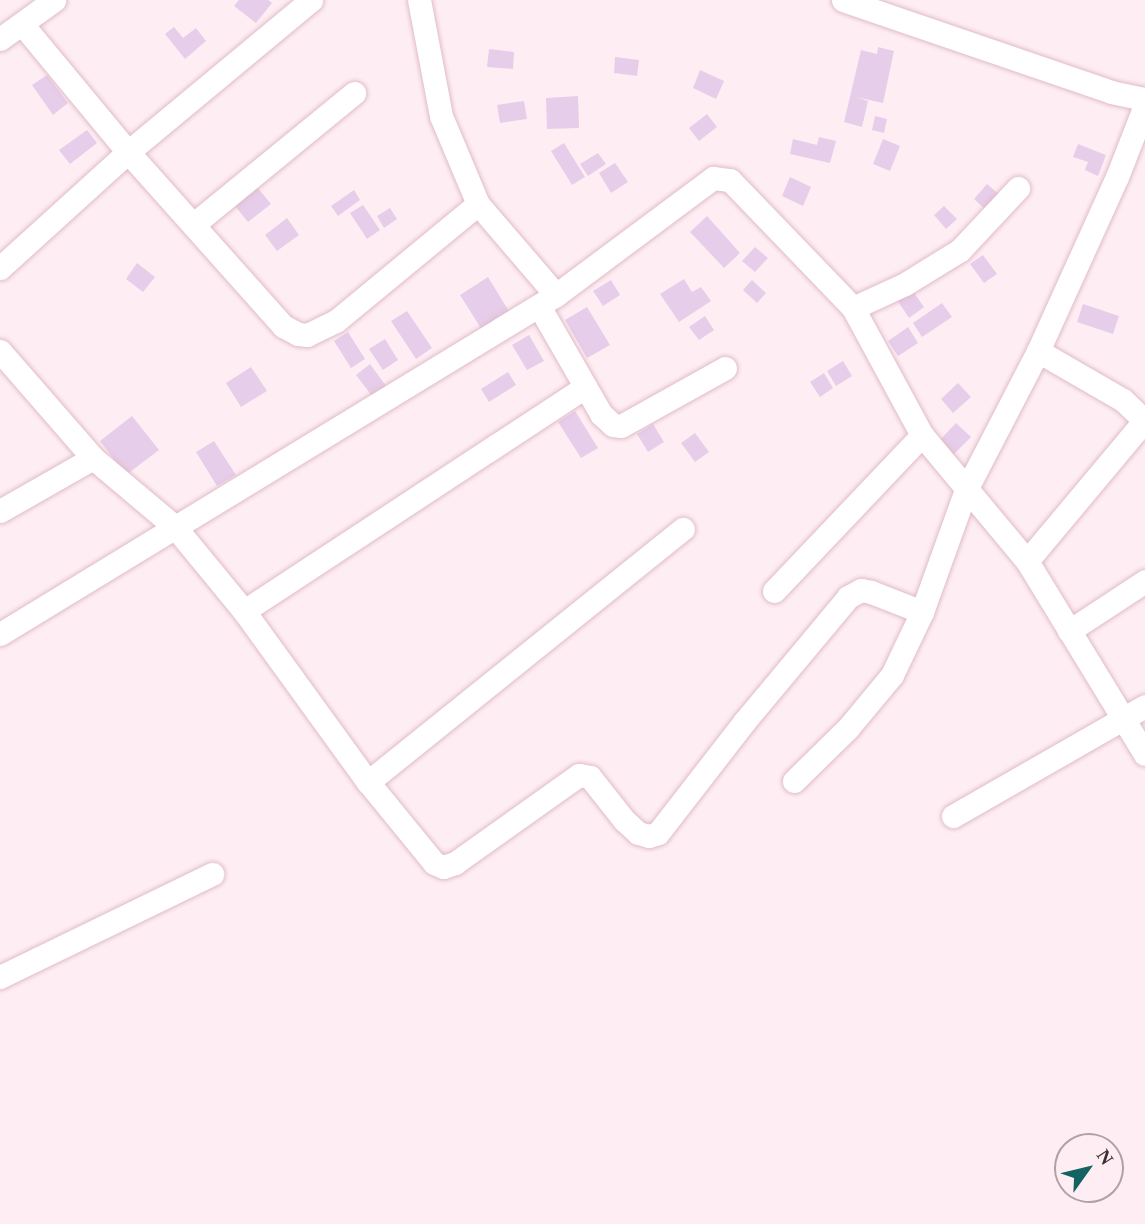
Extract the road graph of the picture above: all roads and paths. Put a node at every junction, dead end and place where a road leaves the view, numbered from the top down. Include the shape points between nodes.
1 (54, 0) edge
2 (311, 0) edge
3 (419, 0) edge
4 (843, 0) edge
5 (22, 24) junction
6 (0, 39) edge
7 (354, 93) dead end
8 (1145, 99) edge
9 (1145, 106) edge
10 (128, 152) junction
11 (1018, 188) dead end
12 (478, 204) junction
13 (194, 224) junction
14 (0, 268) edge
15 (548, 301) junction
16 (853, 308) junction
17 (0, 351) edge
18 (1038, 351) junction
19 (725, 368) dead end
20 (585, 387) junction
21 (1145, 421) edge
22 (922, 435) junction
23 (93, 458) junction
24 (966, 490) junction
25 (0, 511) edge
26 (175, 527) junction
27 (683, 529) dead end
28 (1027, 561) junction
29 (1145, 581) edge
30 (774, 591) dead end
31 (244, 611) junction
32 (922, 612) junction
33 (1069, 631) junction
34 (0, 634) edge
35 (1145, 706) edge
36 (1124, 719) junction
37 (1145, 754) edge
38 (794, 781) dead end
39 (368, 782) junction
40 (953, 817) dead end
41 (212, 874) dead end
42 (0, 978) edge

1 - 5 street
2 - 10 street
3 - 12 street via 441,116
4 - 8 street via 1111,92
5 - 6 street
5 - 10 street
7 - 13 street
9 - 18 street
10 - 13 street
10 - 14 street
11 - 16 street via 960,250 905,284
12 - 13 street via 336,321 307,335 283,326
12 - 15 street
15 - 16 street via 713,178 722,178 730,180
15 - 20 street
15 - 26 street
16 - 22 street
17 - 23 street
18 - 21 street via 1123,400
18 - 24 street
19 - 20 street via 621,426 606,421
20 - 31 street
21 - 28 street
22 - 24 street
22 - 30 street
23 - 25 street
23 - 26 street
24 - 28 street
24 - 32 street
26 - 31 street
26 - 34 street
27 - 39 street
28 - 33 street
29 - 33 street
31 - 39 street
32 - 38 street via 884,685
32 - 39 street via 871,592 861,590 848,597 658,833 649,836 624,821 590,777 579,775 443,867 434,863
33 - 36 street
35 - 36 street
36 - 37 street
36 - 40 street
41 - 42 street

